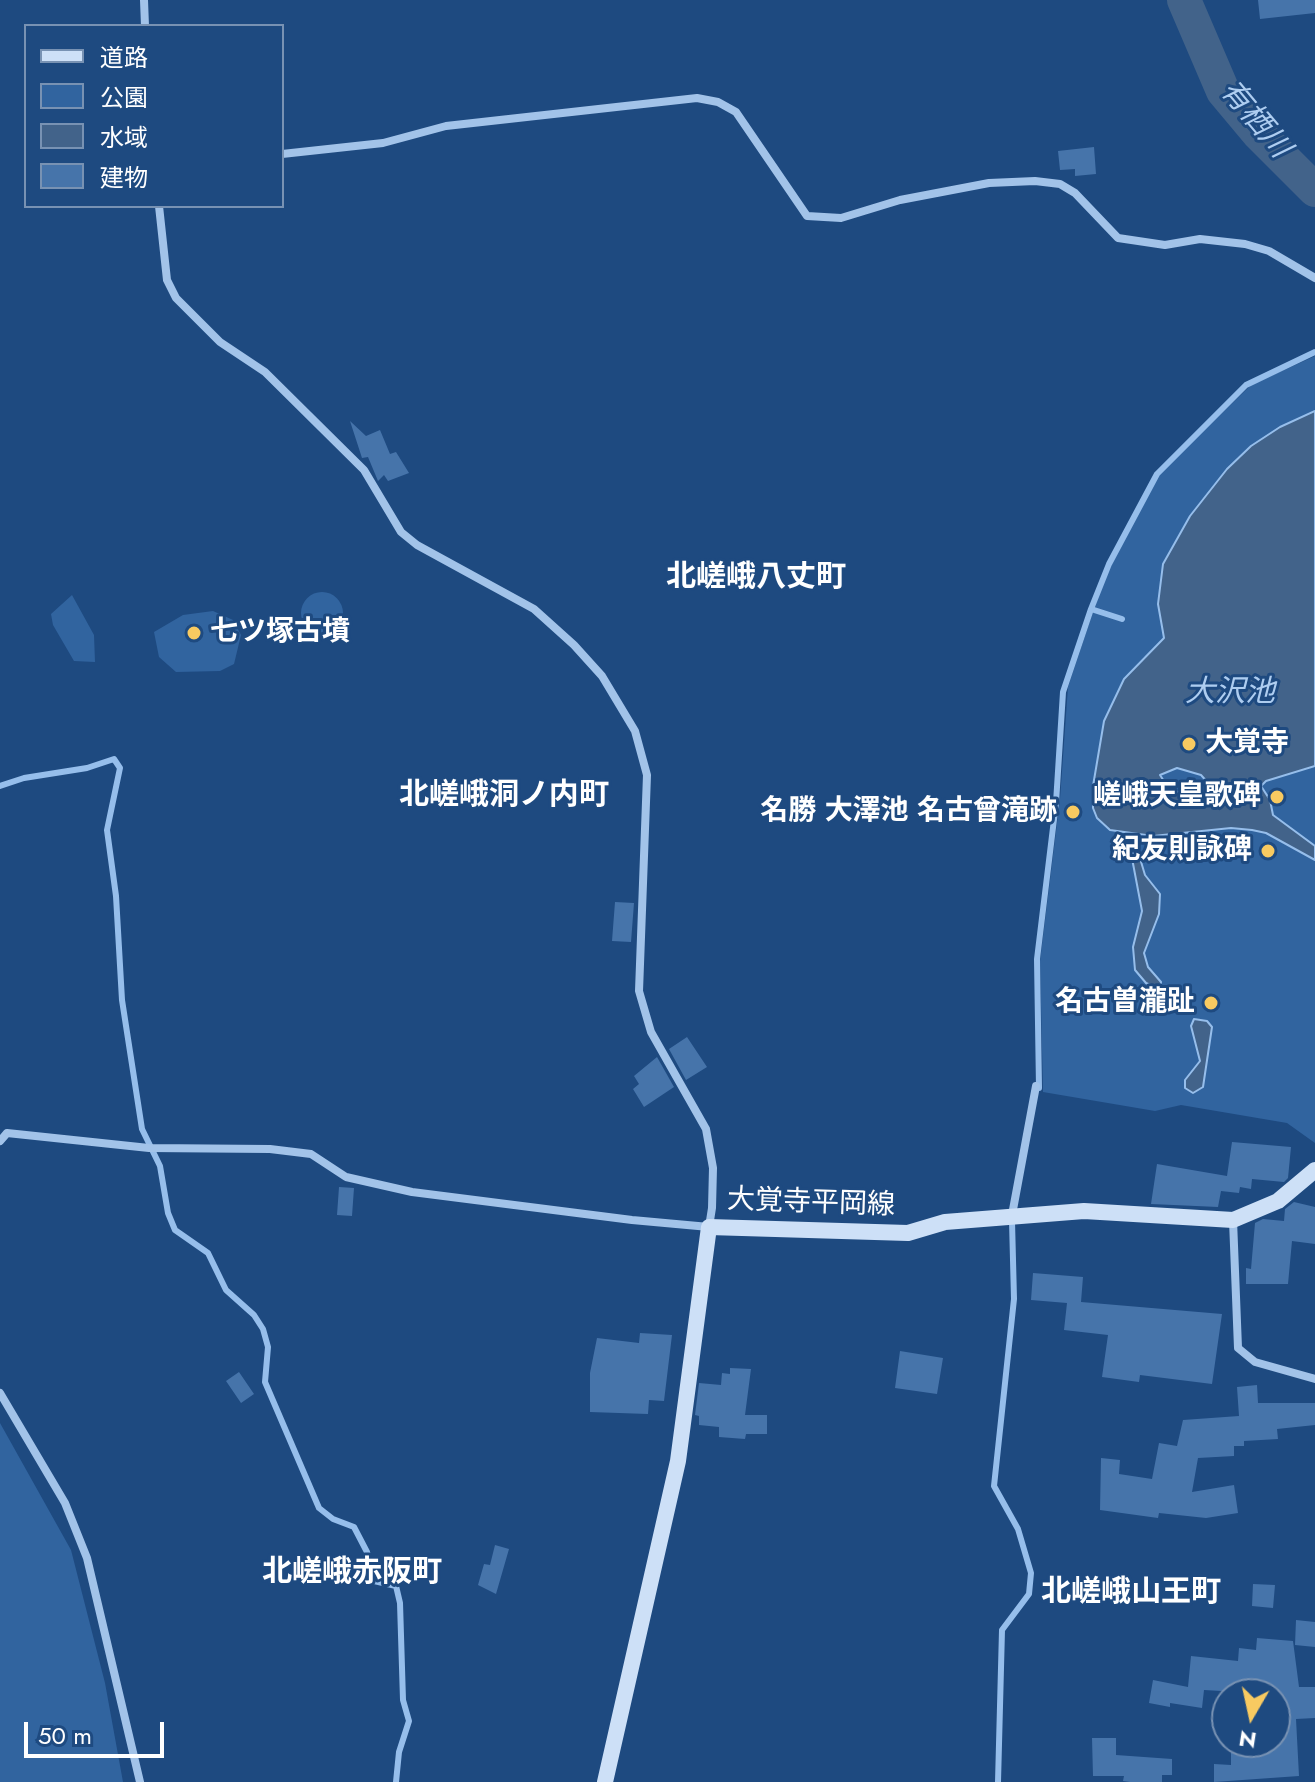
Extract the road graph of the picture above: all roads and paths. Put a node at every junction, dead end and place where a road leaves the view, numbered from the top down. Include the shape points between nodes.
1 (144, 0) edge
2 (145, 24) edge
3 (284, 154) edge
4 (159, 208) edge
5 (1315, 278) edge
6 (1036, 1086) dead end
7 (0, 1141) edge
8 (1315, 1170) edge
9 (1012, 1215) junction
10 (1233, 1220) junction
11 (709, 1227) junction
12 (1315, 1379) edge
13 (0, 1393) edge
14 (140, 1782) edge
15 (605, 1782) edge

1 - 2 street
3 - 5 street via 383,143 446,126 697,98 736,112 807,216 829,220 989,183 1060,184 1118,238 1165,245 1200,239 1245,244 1269,251
4 - 11 street via 167,280 176,298 220,342 265,372 364,470 401,532 534,609 574,645 602,676 635,731 647,775 639,991 651,1032 706,1129 713,1168
6 - 9 street
7 - 11 street via 7,1133 149,1148 270,1149 311,1154 346,1177 440,1197
8 - 10 main road, 大覚寺平岡線 via 1278,1201
9 - 10 main road, 大覚寺平岡線 via 1084,1211
9 - 11 main road, 大覚寺平岡線 via 945,1222 908,1233
10 - 12 street via 1238,1348 1255,1362
11 - 15 main road, 大覚寺平岡線 via 678,1461
13 - 14 street via 65,1503 87,1558

